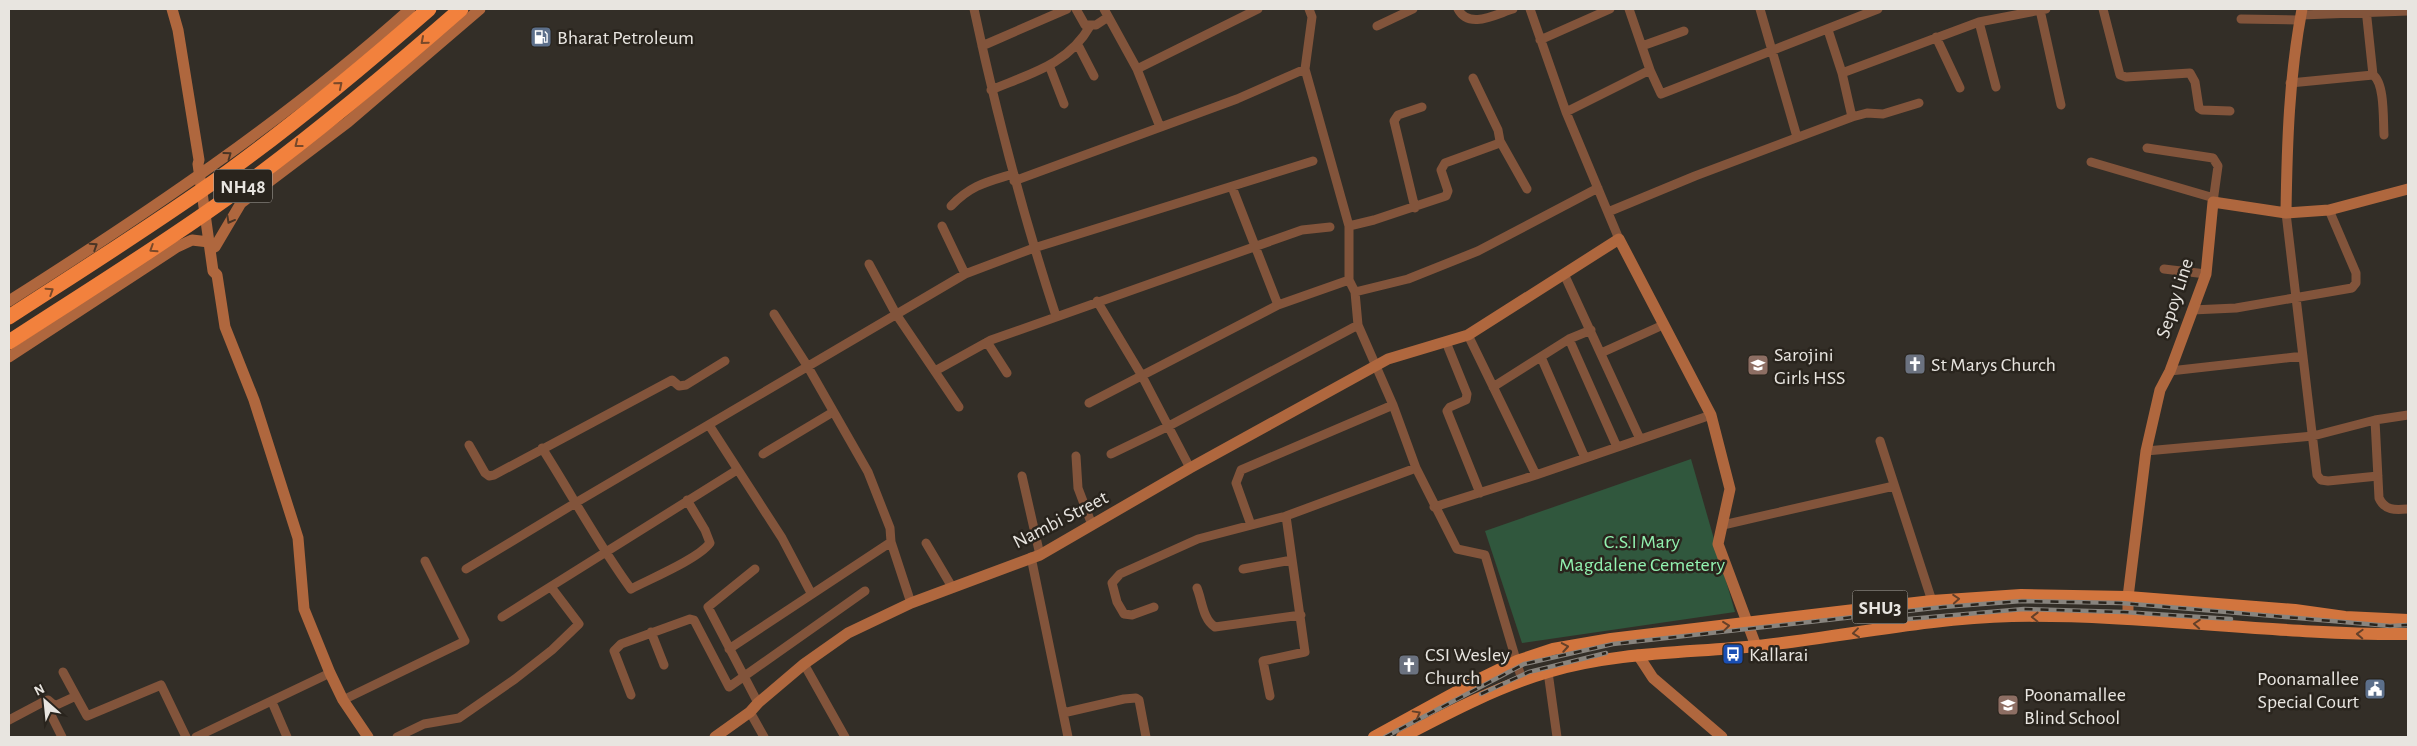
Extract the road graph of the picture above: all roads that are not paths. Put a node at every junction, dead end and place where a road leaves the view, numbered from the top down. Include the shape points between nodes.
1 (172, 9) edge
2 (410, 9) edge
3 (429, 9) edge
4 (461, 9) edge
5 (480, 9) edge
6 (974, 9) edge
7 (1067, 9) edge
8 (1076, 9) edge
9 (1258, 9) edge
10 (1309, 9) edge
11 (1412, 9) edge
12 (1458, 9) edge
13 (1513, 9) edge
14 (1530, 9) edge
15 (1610, 9) edge
16 (1629, 9) edge
17 (1760, 9) edge
18 (1878, 9) edge
19 (2043, 9) edge
20 (2103, 9) edge
21 (2366, 10) edge
22 (2408, 11) edge
23 (1106, 13) edge
24 (2301, 15) edge
25 (2241, 19) dead end
26 (1979, 22) junction
27 (1090, 26) junction
28 (1377, 26) dead end
29 (1828, 30) junction
30 (1684, 31) dead end
31 (1936, 37) junction
32 (1540, 40) junction
33 (1078, 44) junction
34 (982, 46) junction
35 (1642, 46) junction
36 (1771, 51) junction
37 (1049, 65) junction
38 (1137, 69) junction
39 (1305, 69) junction
40 (1650, 70) junction
41 (1842, 73) junction
42 (2373, 75) junction
43 (1094, 76) dead end
44 (1473, 78) dead end
45 (2290, 83) junction
46 (1996, 87) dead end
47 (1960, 88) dead end
48 (991, 90) junction
49 (1919, 103) dead end
50 (1064, 104) dead end
51 (2061, 105) dead end
52 (1422, 107) dead end
53 (2230, 111) dead end
54 (1566, 112) junction
55 (1852, 117) junction
56 (1160, 127) junction
57 (2384, 135) dead end
58 (1797, 136) junction
59 (1500, 141) junction
60 (2147, 148) dead end
61 (1313, 161) dead end
62 (2091, 162) dead end
63 (1014, 177) junction
64 (203, 181) junction
65 (1232, 187) junction
66 (1598, 188) junction
67 (2408, 189) edge
68 (1527, 190) dead end
69 (2214, 200) junction
70 (951, 206) dead end
71 (1415, 208) junction
72 (2329, 210) junction
73 (207, 212) junction
74 (1608, 212) junction
75 (2286, 213) junction
76 (942, 226) dead end
77 (1349, 226) junction
78 (1330, 227) dead end
79 (176, 234) junction
80 (1620, 238) junction
81 (192, 240) junction
82 (212, 244) junction
83 (1254, 246) junction
84 (1034, 248) junction
85 (869, 264) dead end
86 (2164, 269) dead end
87 (965, 274) junction
88 (1564, 274) junction
89 (2206, 274) junction
90 (1349, 280) junction
91 (1356, 292) junction
92 (2296, 296) junction
93 (9, 301) edge
94 (1097, 301) junction
95 (1278, 305) junction
96 (2192, 310) junction
97 (774, 314) dead end
98 (896, 314) junction
99 (1056, 316) junction
100 (9, 317) edge
101 (1358, 325) junction
102 (1663, 325) junction
103 (1591, 330) junction
104 (1468, 335) junction
105 (1569, 339) junction
106 (9, 342) edge
107 (987, 342) junction
108 (1446, 342) junction
109 (1601, 353) junction
110 (2303, 356) junction
111 (9, 357) edge
112 (1541, 357) junction
113 (725, 360) dead end
114 (808, 367) junction
115 (1376, 367) junction
116 (935, 371) junction
117 (2170, 371) junction
118 (1007, 373) dead end
119 (1142, 376) junction
120 (1493, 387) junction
121 (1089, 403) dead end
122 (1393, 405) junction
123 (958, 406) dead end
124 (833, 412) junction
125 (1711, 415) junction
126 (2408, 415) edge
127 (2375, 420) junction
128 (709, 425) junction
129 (1167, 427) junction
130 (2313, 436) junction
131 (1640, 439) junction
132 (1880, 441) dead end
133 (469, 445) dead end
134 (1617, 447) junction
135 (542, 448) junction
136 (2146, 451) junction
137 (763, 454) dead end
138 (1111, 454) dead end
139 (1076, 456) dead end
140 (1585, 458) junction
141 (1190, 468) junction
142 (1416, 468) junction
143 (737, 470) junction
144 (1536, 475) junction
145 (1022, 476) dead end
146 (2378, 476) junction
147 (1894, 486) junction
148 (1480, 493) junction
149 (687, 500) junction
150 (577, 502) junction
151 (1434, 507) junction
152 (2408, 509) edge
153 (1286, 516) junction
154 (1092, 525) junction
155 (1251, 525) junction
156 (1723, 525) junction
157 (891, 542) junction
158 (926, 544) dead end
159 (605, 554) junction
160 (1035, 556) junction
161 (425, 560) dead end
162 (1292, 560) junction
163 (755, 569) dead end
164 (1243, 569) dead end
165 (466, 570) dead end
166 (551, 587) junction
167 (952, 587) junction
168 (1197, 588) dead end
169 (865, 591) dead end
170 (811, 593) junction
171 (2128, 597) junction
172 (1932, 601) junction
173 (911, 603) junction
174 (1154, 607) dead end
175 (1301, 615) junction
176 (502, 617) dead end
177 (2128, 619) junction
178 (2408, 620) edge
179 (1747, 624) junction
180 (650, 632) junction
181 (2408, 634) edge
182 (1756, 646) junction
183 (729, 649) junction
184 (1638, 655) junction
185 (1517, 661) junction
186 (664, 664) dead end
187 (804, 664) junction
188 (63, 672) dead end
189 (1548, 672) junction
190 (330, 673) junction
191 (744, 678) junction
192 (1522, 680) junction
193 (631, 695) dead end
194 (76, 696) junction
195 (1270, 696) dead end
196 (343, 700) junction
197 (272, 702) junction
198 (758, 703) junction
199 (54, 706) junction
200 (750, 712) junction
201 (1063, 713) junction
202 (9, 720) edge
203 (218, 728) junction
204 (62, 737) edge
205 (186, 737) edge
206 (196, 737) edge
207 (222, 737) edge
208 (287, 737) edge
209 (368, 737) edge
210 (397, 737) edge
211 (715, 737) edge
212 (764, 737) edge
213 (845, 737) edge
214 (1068, 737) edge
215 (1146, 737) edge
216 (1374, 737) edge
217 (1402, 737) edge
218 (1557, 737) edge
219 (1722, 737) edge

1 - 64 street
64 -> 2 street
64 -> 3 highway, NH48 via 324,98
4 -> 73 highway, NH48 via 331,118
5 -> 82 street via 348,122 241,203
6 - 34 street
7 - 34 street
8 - 27 street via 1085,25
9 - 38 street
10 - 39 street via 1312,17
11 - 28 street
12 - 13 street via 1468,20 1476,21
14 - 32 street
15 - 32 street
16 - 35 street
17 - 36 street
18 - 29 street
19 - 26 street
19 - 51 street
20 - 53 street via 2120,75 2190,73 2195,82 2199,108
21 - 22 street
21 - 24 street
21 - 42 street
23 - 27 street
23 - 38 street
24 - 25 street
24 - 45 street
26 - 31 street
26 - 46 street
27 - 33 street
29 - 36 street
29 - 41 street
30 - 35 street
31 - 41 street
31 - 47 street
32 - 54 street
33 - 37 street via 1067,56
33 - 43 street
34 - 48 street
35 - 40 street
36 - 40 street via 1661,94
36 - 58 street
37 - 48 street
37 - 50 street
38 - 56 street
39 - 56 street via 1237,99
39 - 77 street
40 - 54 street
41 - 55 street
42 - 45 street
42 - 57 street via 2380,86
44 - 59 street
45 - 75 street
48 - 63 street
49 - 55 street via 1884,114
52 - 71 street via 1398,116 1394,121
54 - 66 street
55 - 58 street
56 - 63 street
58 - 74 street
59 - 68 street
59 - 71 street via 1445,163 1441,170 1448,194
60 - 69 street via 2213,158 2218,166
61 - 65 street
62 - 69 street
63 - 70 street via 975,186
63 - 84 street
64 - 73 street
93 -> 64 street
100 -> 64 highway, NH48 via 151,226
65 - 83 street
65 - 84 street
66 - 74 street
66 - 91 street via 1478,251 1408,279
67 - 72 street
69 - 75 street
69 - 89 street, Sepoy Line
71 - 77 street
72 - 75 street
72 - 92 street via 2356,273 2356,283 2348,289
73 - 79 highway, NH48
73 - 82 street
74 - 80 street
75 - 92 street
76 - 87 street
77 - 90 street
78 - 83 street via 1302,230
79 - 81 street
79 -> 106 highway, NH48
80 - 88 street, Nambi Street
80 - 102 street
81 - 82 street
81 - 111 street
82 - 190 street via 219,269 217,275 225,327 254,400 298,538 304,608
83 - 94 street
83 - 95 street
84 - 87 street
84 - 99 street
85 - 98 street
86 - 89 street
87 - 98 street
88 - 103 street
88 - 104 street, Nambi Street
89 - 96 street, Sepoy Line
90 - 91 street
90 - 95 street
91 - 101 street
92 - 96 street via 2236,308
92 - 110 street
94 - 99 street
94 - 119 street
95 - 119 street
96 - 117 street, Sepoy Line
97 - 114 street
98 - 114 street
98 - 116 street
99 - 107 street
101 - 115 street
101 - 129 street
102 - 109 street
102 - 125 street
103 - 105 street
103 - 109 street
104 - 108 street, Nambi Street
104 - 120 street
105 - 112 street
105 - 134 street
107 - 116 street
107 - 118 street
108 - 115 street, Nambi Street via 1388,359
108 - 148 street via 1467,394 1466,400 1450,407 1447,412
109 - 131 street
110 - 117 street
110 - 130 street
112 - 120 street
112 - 140 street
113 - 135 street via 686,385 679,386 672,380
114 - 124 street
114 - 128 street
115 - 122 street
115 - 141 street, Nambi Street
116 - 123 street
117 - 136 street, Sepoy Line via 2160,390
119 - 121 street
119 - 129 street
120 - 144 street
122 - 142 street
122 - 155 street via 1241,470 1236,483
124 - 137 street
124 - 157 street via 868,472 890,528
125 - 131 street
125 - 156 street via 1730,489
126 - 127 street
127 - 130 street
127 - 146 street
128 - 143 street
128 - 150 street
129 - 138 street
129 - 141 street
130 - 136 street
130 - 146 street via 2316,469 2321,480
131 - 134 street
132 - 147 street
133 - 135 street via 489,476
134 - 140 street
135 - 150 street
136 - 171 street, Sepoy Line
139 - 154 street via 1078,488
140 - 144 street
141 - 154 street, Nambi Street
142 - 151 street
142 - 153 street
143 - 149 street
143 - 170 street via 782,538
144 - 148 street
145 - 160 street
146 - 152 street via 2379,498 2386,508
147 - 156 street
147 - 172 street
148 - 151 street
149 - 159 street
149 - 159 street via 708,537 710,543 706,548 631,589
150 - 159 street
150 - 165 street
151 - 185 street via 1457,549 1484,555
153 - 155 street
153 - 162 street
154 - 160 street, Nambi Street
155 - 174 street via 1198,539 1120,574 1112,583 1124,614 1132,615
156 - 179 street via 1718,544
157 - 170 street
157 - 173 street
158 - 167 street
159 - 166 street
160 - 167 street, Nambi Street
160 - 201 street
161 - 196 street via 465,641
162 - 164 street
162 - 175 street
163 - 183 street via 708,607
166 - 176 street
166 - 210 street via 579,624 515,679 459,718 424,724
167 - 173 street, Nambi Street
168 - 175 street via 1205,612 1215,627
169 - 191 street
170 - 183 street
172 -> 171 main road, SHU3 via 2021,595
171 - 177 street, Sepoy Line
171 - 178 main road, SHU3
172 - 179 main road, SHU3
173 - 187 street, Nambi Street via 848,633
175 - 195 street via 1305,652 1264,661
181 -> 177 main road, SHU3 via 2296,632
177 -> 182 main road, SHU3 via 2011,616
179 - 182 street
185 -> 179 main road, SHU3 via 1553,649 1612,639
180 - 186 street
180 - 191 street via 686,619 694,620 727,686
180 - 193 street via 614,649
182 - 184 main road, SHU3
183 - 191 street
184 - 189 main road, SHU3
184 - 219 street via 1652,678
185 - 192 street
216 -> 185 main road, SHU3
187 - 198 street, Nambi Street
187 - 213 street
188 - 194 street
189 - 192 main road, SHU3
189 - 218 street
190 - 196 street
190 - 197 street
191 - 198 street
192 - 217 main road, SHU3
194 - 199 street
194 - 205 street via 87,716 161,685
196 - 209 street
197 - 203 street
197 - 208 street
198 - 200 street, Nambi Street
199 - 202 street via 48,700
199 - 204 street via 48,709
200 - 211 street, Nambi Street
200 - 212 street
201 - 214 street
201 - 215 street via 1136,698
203 - 206 street
203 - 207 street

